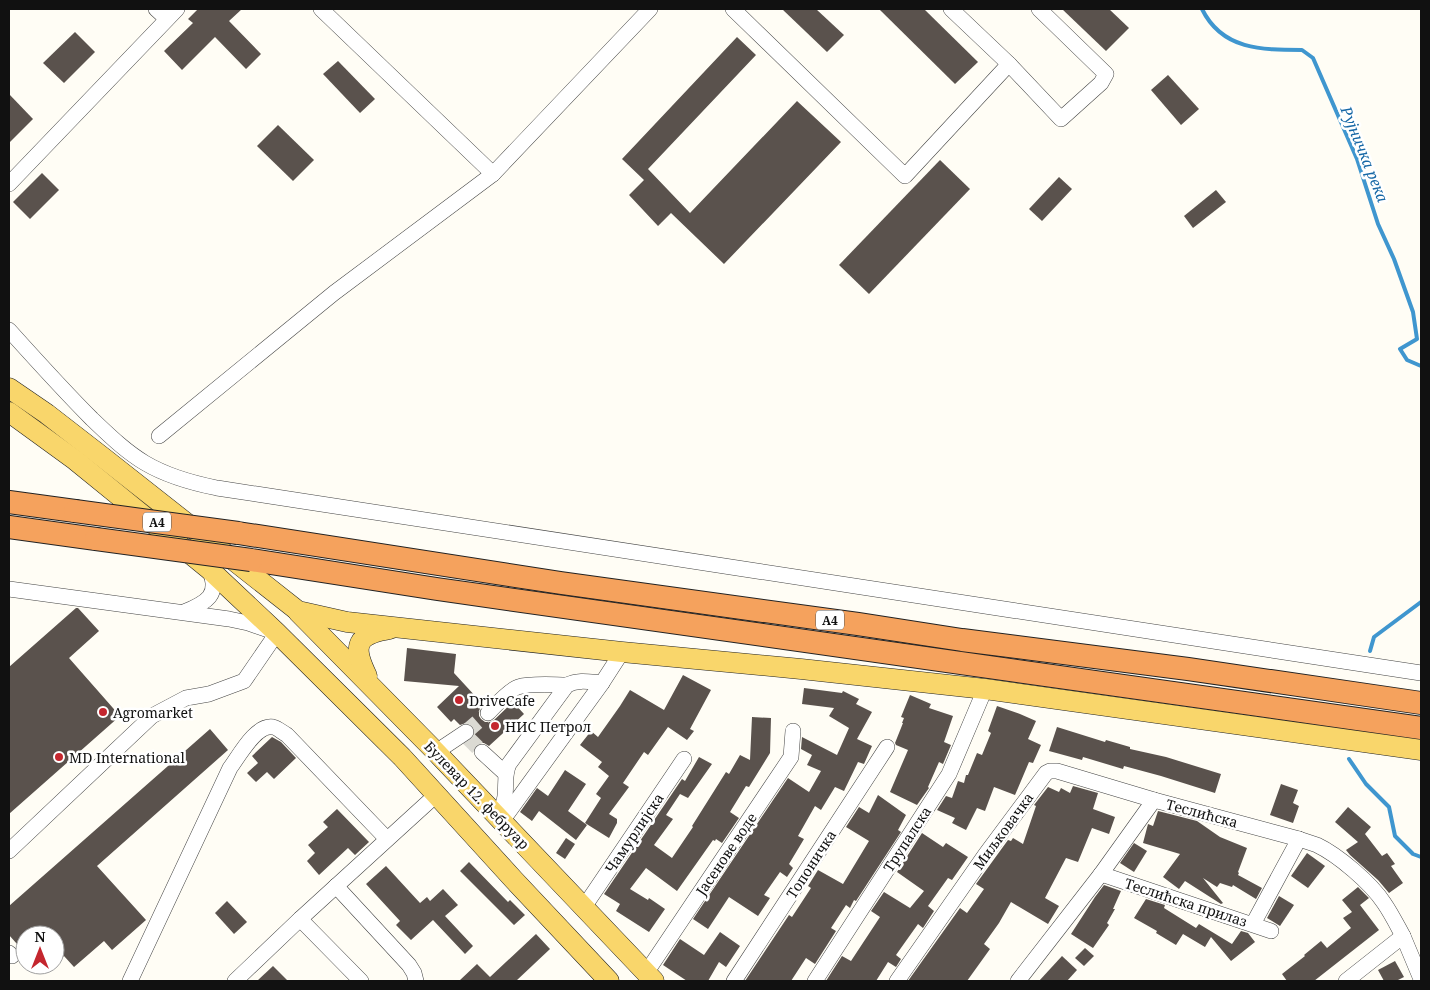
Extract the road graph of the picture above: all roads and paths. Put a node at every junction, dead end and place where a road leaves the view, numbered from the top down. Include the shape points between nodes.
1 (321, 9) edge
2 (650, 9) edge
3 (733, 9) edge
4 (951, 9) edge
5 (1040, 9) edge
6 (167, 12) edge
7 (1009, 64) junction
8 (493, 174) junction
9 (9, 184) edge
10 (9, 330) edge
11 (9, 388) edge
12 (9, 412) edge
13 (159, 436) dead end
14 (9, 502) edge
15 (9, 527) edge
16 (209, 569) junction
17 (9, 589) edge
18 (182, 612) junction
19 (298, 612) junction
20 (403, 627) junction
21 (277, 633) junction
22 (622, 652) junction
23 (1421, 673) edge
24 (602, 683) junction
25 (371, 684) junction
26 (567, 685) junction
27 (984, 689) junction
28 (1421, 703) edge
29 (488, 713) tunnel mouth
30 (1421, 728) edge
31 (793, 731) dead end
32 (466, 734) tunnel mouth
33 (887, 747) dead end
34 (1421, 750) edge
35 (436, 752) junction
36 (482, 752) tunnel mouth
37 (684, 759) dead end
38 (506, 774) junction
39 (436, 795) junction
40 (1154, 800) junction
41 (499, 818) junction
42 (388, 839) junction
43 (1299, 839) junction
44 (9, 850) edge
45 (1101, 874) junction
46 (336, 886) junction
47 (584, 907) junction
48 (300, 919) junction
49 (1253, 924) junction
50 (1272, 931) dead end
51 (1403, 936) junction
52 (650, 977) edge
53 (601, 979) edge
54 (1421, 979) edge
55 (130, 981) edge
56 (235, 981) edge
57 (361, 981) edge
58 (416, 981) edge
59 (734, 981) edge
60 (815, 981) edge
61 (897, 981) edge
62 (1018, 981) edge
63 (1346, 981) edge

1 - 8 street
2 - 8 street
3 - 7 street via 905,176
4 - 7 street
5 - 7 street via 1106,74 1061,119
6 - 9 street
8 - 13 street via 334,293
10 - 23 street via 113,440 145,463 190,483
11 - 19 main road, Булевар 12. фебруар via 47,414
12 - 16 main road, Булевар 12. фебруар via 75,460
14 - 28 highway, A4, bridge
15 - 30 highway, A4, bridge
16 - 18 street via 214,590 210,598
16 - 21 main road, Булевар 12. фебруар
17 - 18 street
18 - 21 street via 248,623
19 - 20 main road via 347,622
19 - 25 main road, Булевар 12. фебруар
20 - 22 main road
20 - 25 main road via 371,634 359,645 359,657
21 - 39 main road, Булевар 12. фебруар
21 - 44 street via 244,681 209,694 186,698 152,716
22 - 24 street
22 - 27 main road
24 - 26 street via 580,680
24 - 41 street
25 - 35 main road, Булевар 12. фебруар
26 - 29 street via 518,687
26 - 38 street via 509,764
27 - 34 main road
27 - 60 street, Трупалска via 949,774
31 - 52 street, Јасенове воде via 791,757
32 - 35 street
33 - 59 street, Топоничка
35 - 41 main road, Булевар 12. фебруар
36 - 38 street
37 - 47 street, Чамурлијска
38 - 41 street via 504,804
39 - 42 street
39 - 53 main road, Булевар 12. фебруар
40 - 43 street, Теслићска
40 - 45 street, Теслићска
40 - 61 street, Миљковачка via 1057,771 1046,773
41 - 47 main road, Булевар 12. фебруар
42 - 46 street
42 - 55 street via 287,735 274,728 266,728 252,738 230,768
43 - 49 street
43 - 51 street, Теслићска via 1330,853 1363,880 1383,901
45 - 49 street, Теслићска прилаз
45 - 62 street, Теслићска
46 - 48 street
46 - 58 street via 409,965
47 - 52 main road, Булевар 12. фебруар
48 - 56 street
48 - 57 street
49 - 50 street, Теслићска прилаз
51 - 54 street, Теслићска
51 - 63 street

